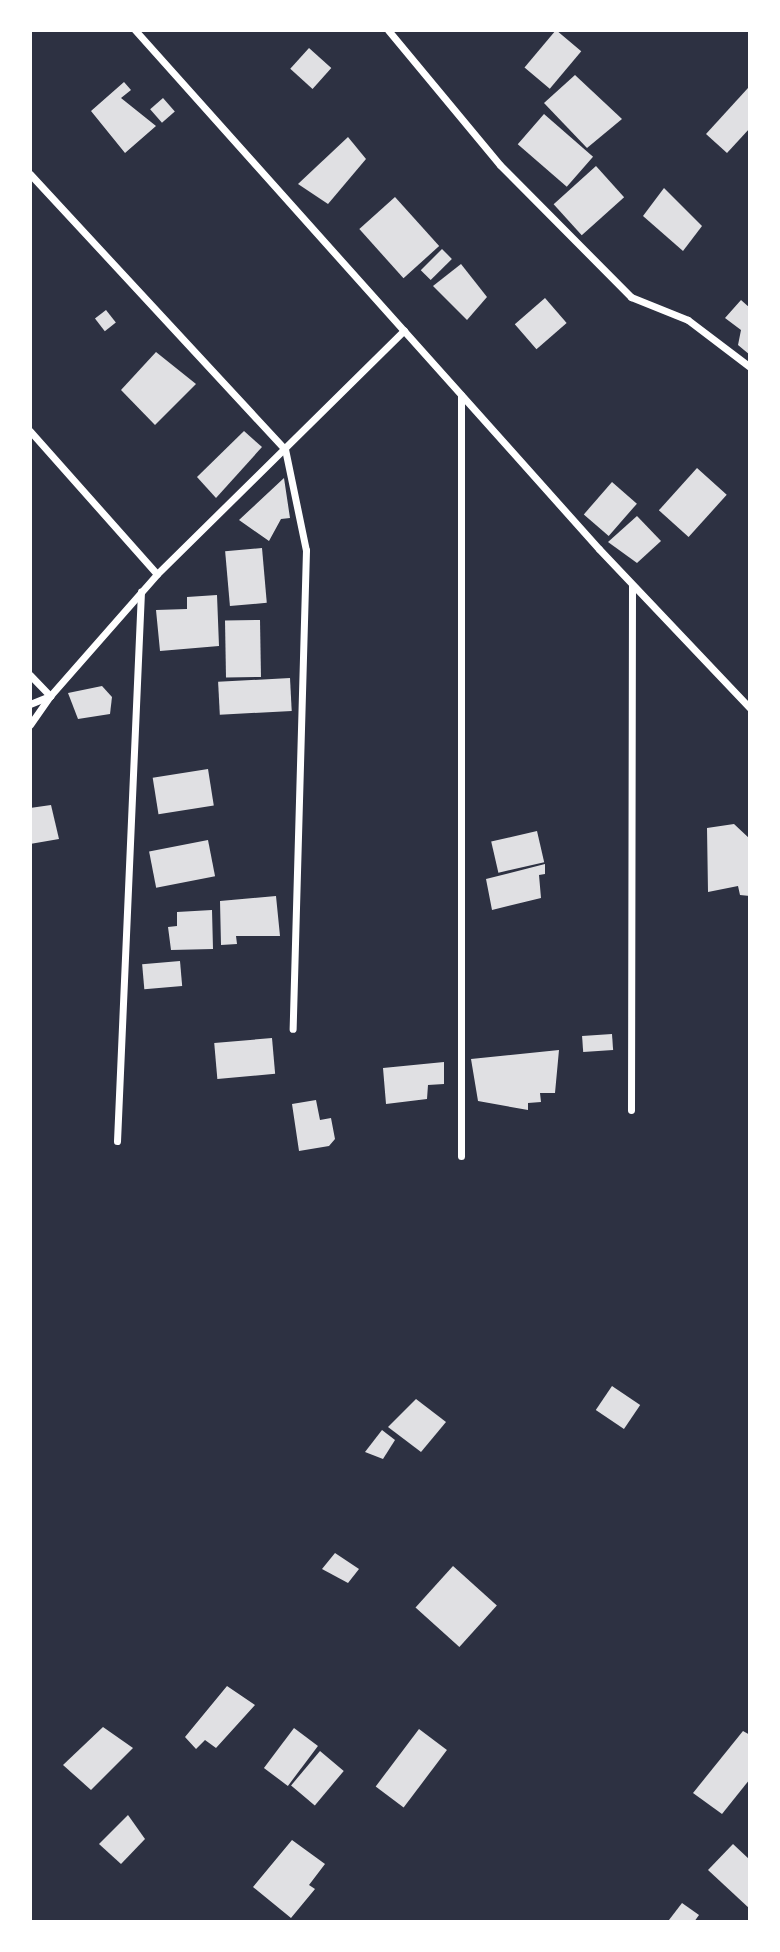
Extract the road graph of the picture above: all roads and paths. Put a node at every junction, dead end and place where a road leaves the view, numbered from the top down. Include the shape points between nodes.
1 (135, 30) edge
2 (388, 30) edge
3 (30, 174) edge
4 (404, 330) junction
5 (750, 367) edge
6 (461, 395) junction
7 (30, 431) edge
8 (285, 449) junction
9 (157, 574) junction
10 (632, 584) junction
11 (141, 592) junction
12 (30, 675) edge
13 (50, 696) junction
14 (30, 704) edge
15 (750, 708) edge
16 (30, 725) edge
17 (293, 1029) dead end
18 (632, 1110) dead end
19 (117, 1141) dead end
20 (461, 1156) dead end

1 - 4 street
2 - 5 street via 500,165 631,297 688,320
3 - 8 street
4 - 6 street
4 - 8 street
6 - 10 street
6 - 20 street
7 - 9 street
8 - 9 street
8 - 17 street via 306,550
9 - 11 street
10 - 15 street
10 - 18 street
11 - 13 street
11 - 19 street
12 - 13 street
13 - 14 street
13 - 16 street

